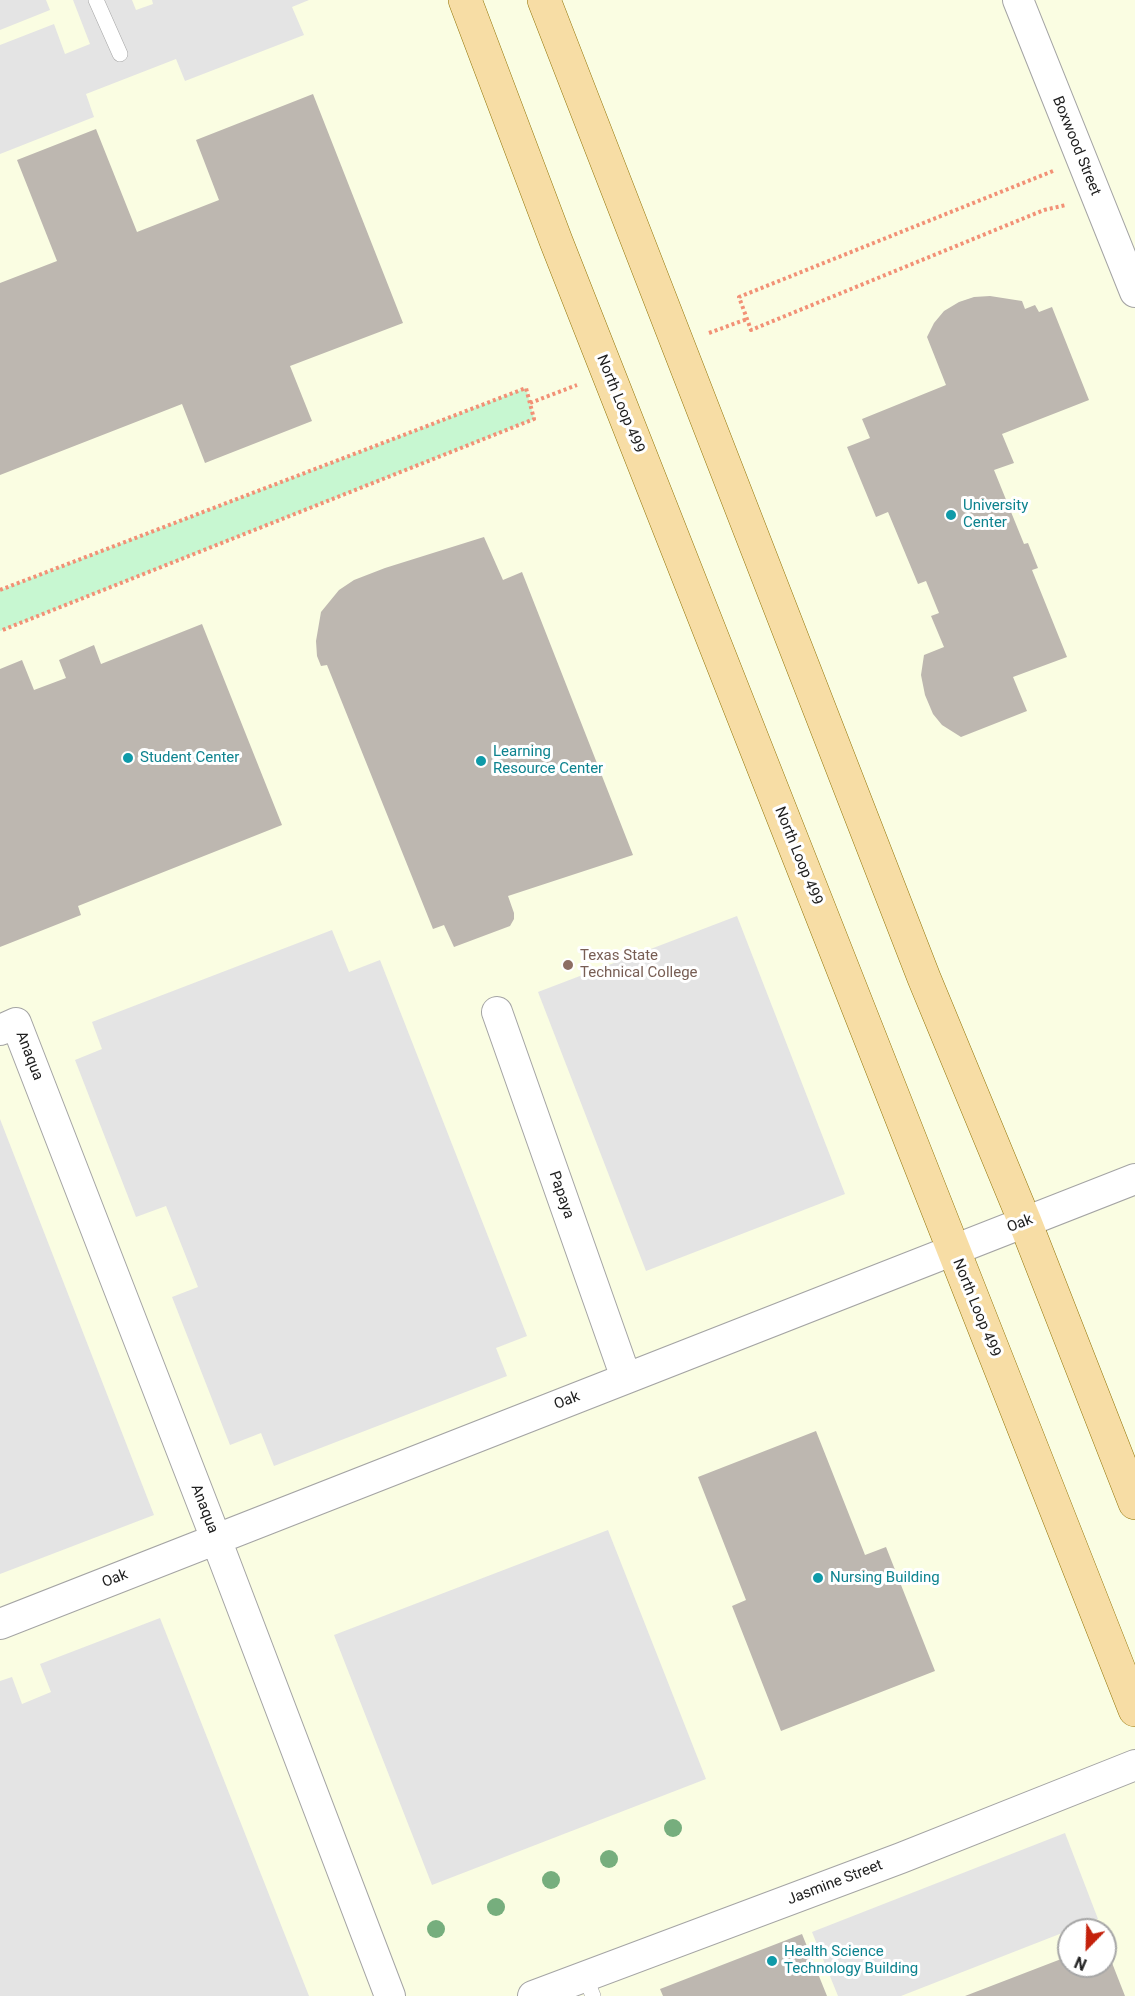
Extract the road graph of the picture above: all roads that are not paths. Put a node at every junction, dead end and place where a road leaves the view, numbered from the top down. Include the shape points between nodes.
1 (96, 0) edge
2 (465, 0) edge
3 (544, 0) edge
4 (1018, 0) edge
5 (120, 54) dead end
6 (1135, 292) edge
7 (497, 1012) dead end
8 (8, 1026) edge
9 (1135, 1179) edge
10 (1025, 1222) junction
11 (954, 1250) junction
12 (626, 1378) junction
13 (1135, 1503) edge
14 (216, 1539) junction
15 (0, 1624) edge
16 (1135, 1710) edge
17 (1135, 1765) edge
18 (589, 1986) edge
19 (390, 1996) edge
20 (533, 1996) edge

1 - 5 lane
2 - 11 main road, North Loop 499 via 556,241
3 - 10 main road via 924,978
4 - 6 street, Boxwood Street
7 - 12 street, Papaya
8 - 14 street, Anaqua
9 - 10 street, Oak
10 - 11 street, Oak
10 - 13 main road
11 - 12 street, Oak
11 - 16 main road, North Loop 499
12 - 14 street, Oak
14 - 15 street, Oak
14 - 19 street, Anaqua
17 - 18 street, Jasmine Street
18 - 20 street, Jasmine Street

